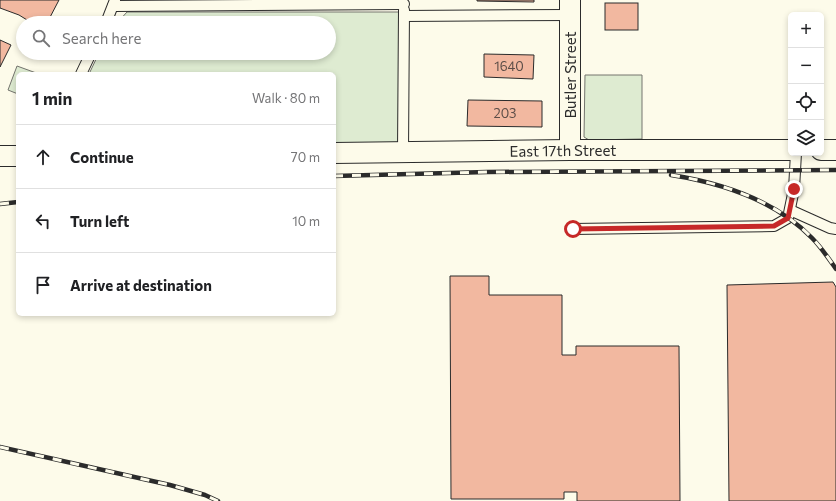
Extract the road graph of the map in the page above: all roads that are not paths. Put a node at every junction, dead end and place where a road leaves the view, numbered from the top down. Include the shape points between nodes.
1 (404, 2) edge
2 (114, 3) edge
3 (570, 8) edge
4 (109, 16) edge
5 (404, 16) junction
6 (88, 60) edge
7 (82, 72) edge
8 (570, 150) junction
9 (788, 150) edge
10 (824, 150) edge
11 (836, 150) edge
12 (403, 152) junction
13 (336, 153) edge
14 (0, 156) edge
15 (16, 156) edge
16 (796, 156) edge
17 (790, 210) junction
18 (573, 229) dead end
19 (836, 229) edge

1 - 2 lane
1 - 5 lane
2 - 4 lane
3 - 5 lane
3 - 8 street, Butler Street
5 - 12 lane
6 - 7 lane
8 - 9 street, East 17th Street
8 - 12 street, East 17th Street
10 - 11 street
12 - 13 street, East 17th Street
14 - 15 street
16 - 17 lane
17 - 18 lane via 788,218 774,226
17 - 19 lane

